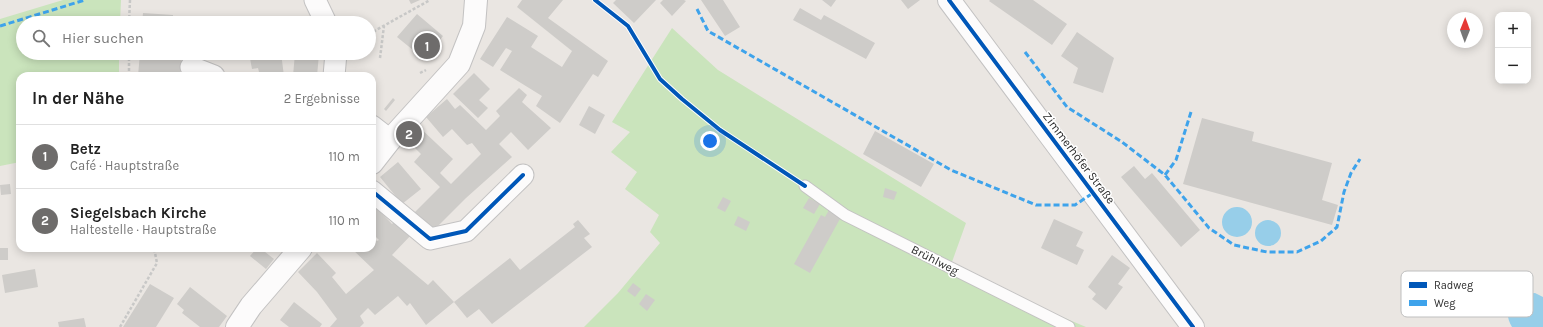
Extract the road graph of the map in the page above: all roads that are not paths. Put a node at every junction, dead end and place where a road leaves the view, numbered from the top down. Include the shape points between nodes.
1 (315, 0) edge
2 (476, 0) edge
3 (949, 0) edge
4 (323, 16) edge
5 (335, 60) edge
6 (191, 67) dead end
7 (204, 72) edge
8 (334, 72) edge
9 (376, 129) edge
10 (390, 140) junction
11 (376, 158) edge
12 (523, 175) dead end
13 (805, 186) dead end
14 (376, 194) edge
15 (298, 252) edge
16 (237, 327) edge
17 (1069, 327) edge
18 (1193, 327) edge

1 - 4 street
2 - 10 street via 474,26 459,64
3 - 18 street, Zimmerhöfer Straße
5 - 8 street
6 - 7 street
9 - 10 street
10 - 11 street
12 - 14 street via 466,231 430,239
13 - 17 lane, Brühlweg via 845,215
15 - 16 street via 251,306

